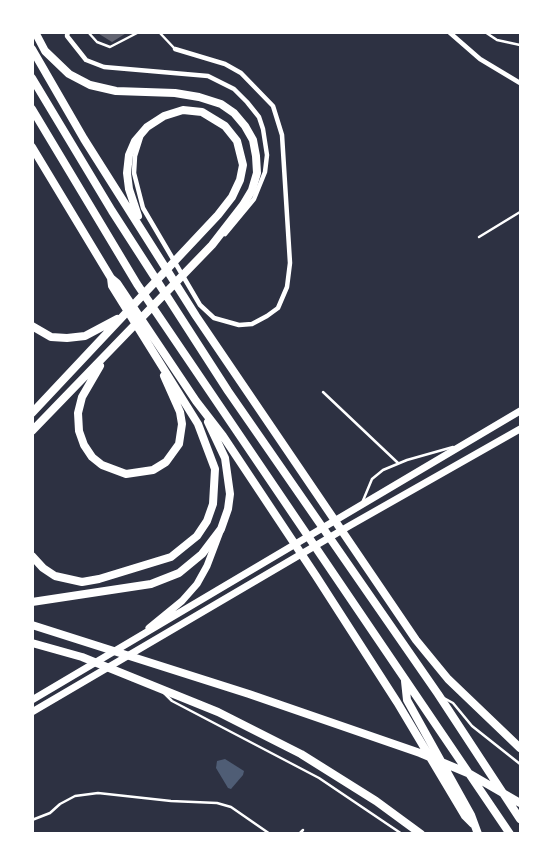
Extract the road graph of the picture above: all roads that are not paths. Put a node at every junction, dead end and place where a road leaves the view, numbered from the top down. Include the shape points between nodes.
1 (35, 32) edge
2 (88, 32) edge
3 (139, 32) edge
4 (160, 32) edge
5 (448, 32) edge
6 (486, 32) edge
7 (67, 34) edge
8 (520, 45) edge
9 (32, 49) edge
10 (175, 49) joint
11 (32, 78) edge
12 (520, 83) edge
13 (32, 109) edge
14 (142, 134) junction
15 (32, 148) edge
16 (520, 212) edge
17 (146, 236) junction
18 (479, 237) dead end
19 (212, 245) junction
20 (111, 278) junction
21 (119, 319) junction
22 (32, 326) edge
23 (128, 333) junction
24 (160, 365) junction
25 (323, 392) dead end
26 (196, 400) junction
27 (520, 411) edge
28 (32, 413) edge
29 (520, 429) edge
30 (32, 431) edge
31 (464, 444) junction
32 (398, 463) junction
33 (360, 506) junction
34 (221, 529) junction
35 (32, 556) edge
36 (32, 602) edge
37 (32, 625) edge
38 (145, 633) junction
39 (32, 643) edge
40 (404, 679) junction
41 (156, 685) junction
42 (438, 694) junction
43 (32, 700) edge
44 (32, 712) edge
45 (520, 748) edge
46 (520, 764) edge
47 (520, 802) edge
48 (520, 819) edge
49 (32, 820) edge
50 (473, 824) junction
51 (303, 830) dead end
52 (270, 834) edge
53 (299, 834) edge
54 (402, 834) edge
55 (421, 834) edge
56 (478, 834) edge
57 (510, 834) edge

1 - 19 highway via 45,51 69,74 90,85 116,91 199,97 221,104 245,126 253,140 256,156 252,190
2 - 3 lane via 97,42 110,46
4 - 10 lane
5 - 12 street via 480,59
6 - 8 lane via 497,40
7 - 19 street via 86,60 104,67 198,74 219,80 241,95 259,117 267,155 260,189 236,222
9 - 17 highway
10 - 14 street via 225,64 241,73 273,106 282,135 290,264 278,308 252,324 239,325 214,318 200,305 143,208 134,173
11 - 42 highway via 228,391
13 - 40 highway via 137,284
14 - 17 highway via 128,155 127,173 135,210
14 - 21 highway via 152,122 183,110 212,116 225,126 239,147 242,172 236,189 218,215
15 - 20 highway
16 - 18 lane
17 - 45 highway via 239,381 416,640 448,679
19 - 23 highway
20 - 24 highway via 112,286
20 - 26 highway
21 - 22 highway via 85,336 67,338 51,337
21 - 28 highway
23 - 24 highway via 88,384 78,413 79,431 88,451 102,465 126,474 153,470 166,462 179,444 180,412
23 - 30 highway
24 - 35 highway via 198,424 215,468 213,504 197,536 171,557 82,582 56,576
25 - 32 lane
26 - 34 highway via 220,445 228,468 229,501
26 - 50 highway via 316,576
27 - 31 main road
29 - 44 main road
31 - 32 lane
31 - 33 main road
32 - 33 lane via 372,479
33 - 38 main road
34 - 36 highway via 191,564 167,578 137,586
34 - 38 main road via 197,584
37 - 47 highway via 420,753 470,774
38 - 43 main road
39 - 41 highway via 82,657
40 - 50 highway via 407,700
40 - 57 highway
41 - 54 lane via 172,701 320,778
41 - 55 highway via 301,754
42 - 46 lane via 453,703 472,726
42 - 48 highway
49 - 52 lane via 50,814 75,796 98,793 217,803 231,808
50 - 56 highway
51 - 53 lane

